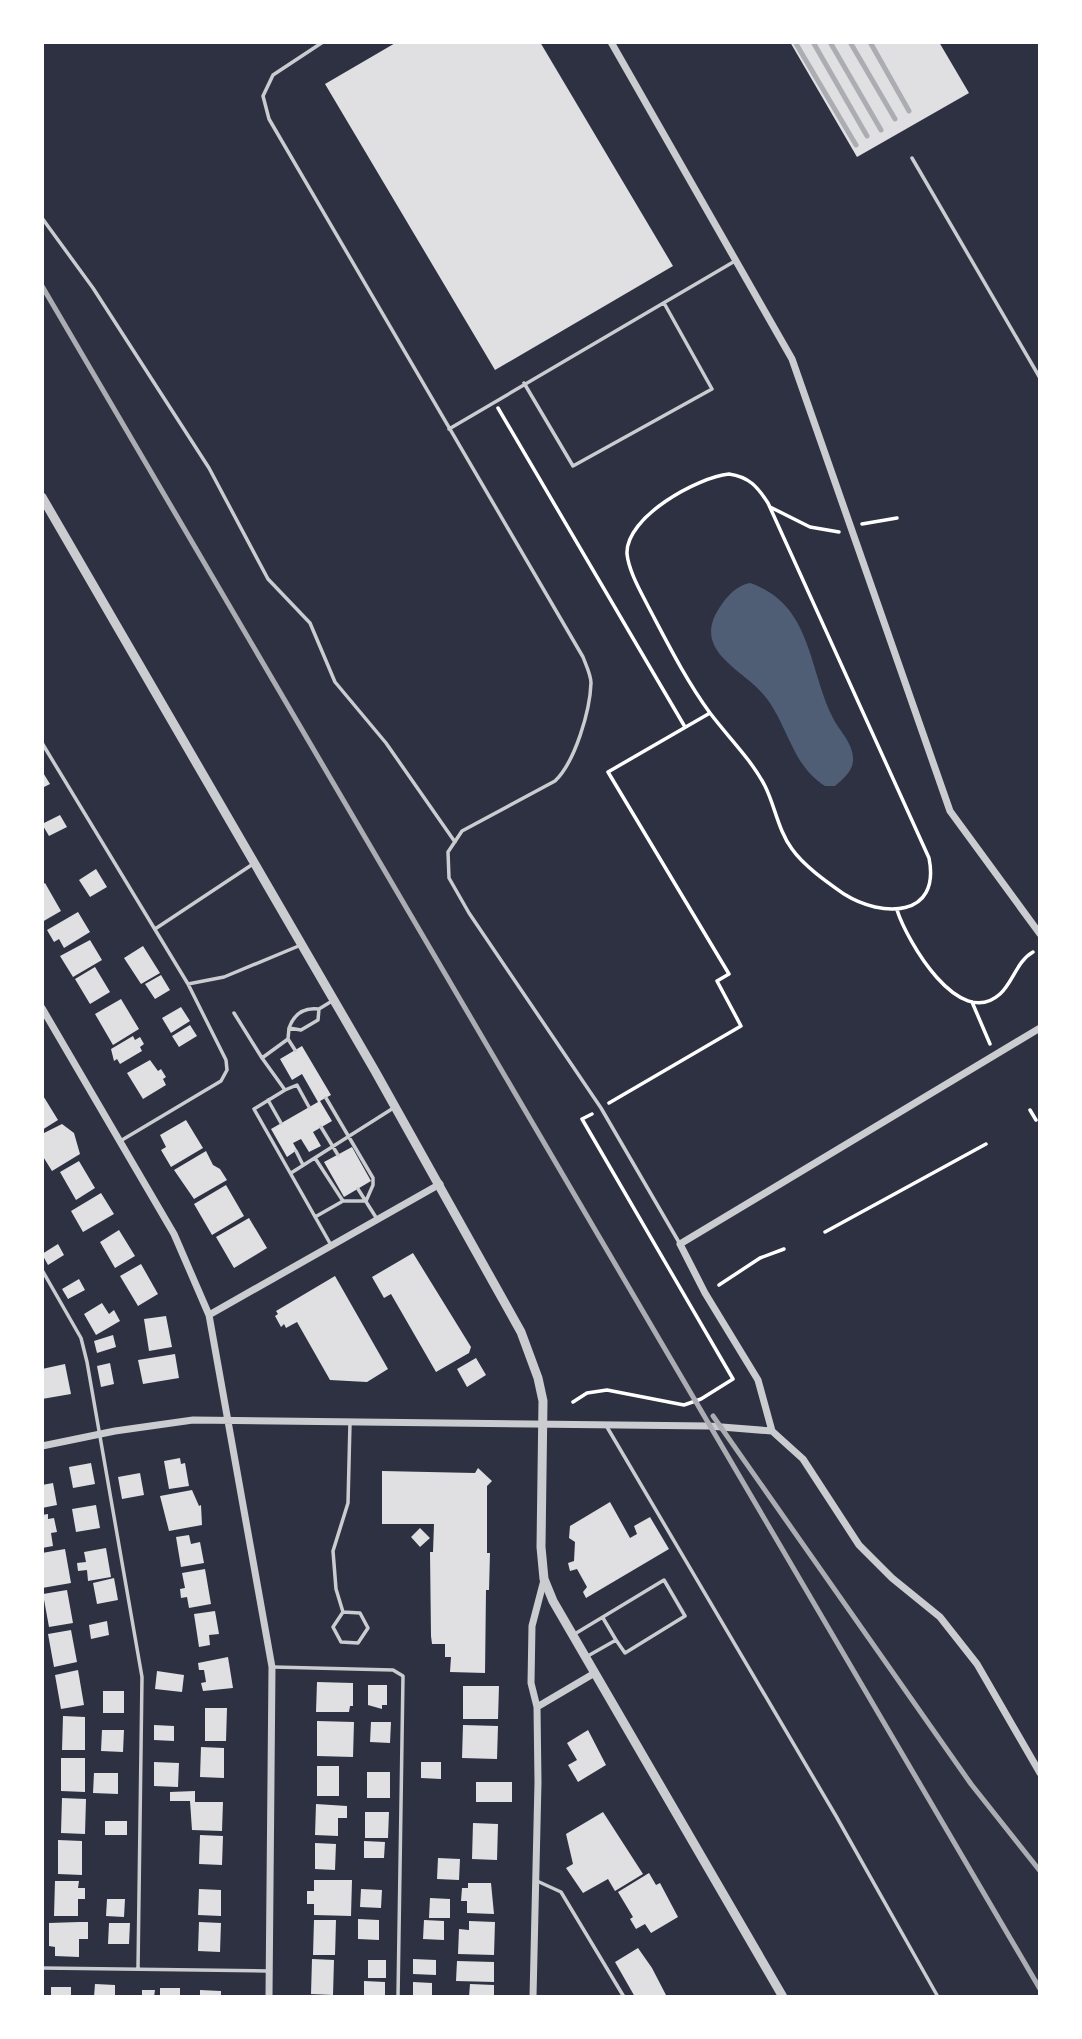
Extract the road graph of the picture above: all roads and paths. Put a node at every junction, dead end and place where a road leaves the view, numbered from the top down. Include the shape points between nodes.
1 (323, 42) edge
2 (611, 42) edge
3 (912, 158) dead end
4 (42, 218) edge
5 (736, 260) junction
6 (664, 303) junction
7 (1040, 378) edge
8 (524, 383) junction
9 (494, 402) junction
10 (449, 429) junction
11 (42, 497) edge
12 (770, 507) junction
13 (897, 518) dead end
14 (862, 524) dead end
15 (840, 532) dead end
16 (709, 713) junction
17 (685, 727) junction
18 (42, 743) edge
19 (455, 842) junction
20 (255, 863) junction
21 (897, 910) junction
22 (155, 929) junction
23 (1040, 934) edge
24 (302, 945) junction
25 (1033, 952) dead end
26 (188, 984) junction
27 (334, 999) junction
28 (972, 1002) junction
29 (42, 1008) edge
30 (320, 1009) junction
31 (234, 1013) dead end
32 (289, 1028) junction
33 (1040, 1028) edge
34 (288, 1039) junction
35 (990, 1044) dead end
36 (295, 1050) dead end
37 (262, 1058) junction
38 (285, 1090) junction
39 (326, 1098) dead end
40 (268, 1100) junction
41 (609, 1103) dead end
42 (396, 1106) junction
43 (309, 1107) dead end
44 (1030, 1110) dead end
45 (592, 1114) dead end
46 (1036, 1120) dead end
47 (281, 1123) dead end
48 (321, 1127) dead end
49 (350, 1136) junction
50 (120, 1142) junction
51 (986, 1144) dead end
52 (333, 1146) junction
53 (296, 1151) dead end
54 (338, 1154) dead end
55 (315, 1158) junction
56 (303, 1165) junction
57 (290, 1173) junction
58 (440, 1184) junction
59 (358, 1189) dead end
60 (343, 1201) junction
61 (366, 1201) junction
62 (316, 1217) junction
63 (377, 1219) junction
64 (825, 1233) dead end
65 (680, 1244) junction
66 (331, 1245) junction
67 (784, 1249) dead end
68 (42, 1270) edge
69 (719, 1285) dead end
70 (209, 1315) junction
71 (573, 1402) dead end
72 (225, 1420) junction
73 (350, 1423) junction
74 (544, 1426) junction
75 (607, 1426) junction
76 (772, 1431) junction
77 (99, 1434) junction
78 (42, 1446) edge
79 (544, 1579) junction
80 (342, 1612) junction
81 (603, 1617) junction
82 (571, 1636) junction
83 (616, 1640) junction
84 (584, 1658) junction
85 (272, 1667) junction
86 (593, 1674) junction
87 (537, 1707) junction
88 (1040, 1773) edge
89 (536, 1880) junction
90 (42, 1968) edge
91 (138, 1969) junction
92 (269, 1971) junction
93 (269, 1997) edge
94 (398, 1997) edge
95 (533, 1997) edge
96 (624, 1997) edge
97 (782, 1997) edge
98 (938, 1997) edge

1 - 10 lane via 273,75 262,96 269,118
2 - 5 street
3 - 7 lane
4 - 19 lane via 93,288 209,468 268,579 310,623 335,682 386,743
5 - 6 lane
5 - 23 street via 801,379 950,811
6 - 8 lane
6 - 8 lane via 712,389 573,466
8 - 9 lane
9 - 10 lane
9 - 17 path
10 - 19 lane via 583,657 592,681 583,724 565,771 555,781 462,831
11 - 20 street
12 - 15 path via 810,527
12 - 16 path via 757,486 744,476 714,475 664,502 637,526 628,541 627,555 636,582
12 - 21 path via 929,858 930,886 917,902
13 - 14 path
16 - 17 path
16 - 21 path via 765,786 792,849 860,903
17 - 41 path via 608,772 729,974 717,981 741,1026
18 - 22 lane
19 - 65 lane via 448,852 449,878 601,1108
20 - 22 lane
20 - 24 street
21 - 28 path via 907,935 946,987 959,1000
22 - 26 lane
24 - 26 lane via 224,978
24 - 27 street
25 - 28 path via 1025,956 998,996
26 - 50 lane via 227,1070 222,1081
27 - 30 lane
27 - 42 street
28 - 35 path
29 - 50 street
30 - 32 lane via 309,1008 293,1017
30 - 32 lane via 318,1020 301,1030
31 - 37 lane
32 - 34 lane
33 - 65 street
34 - 36 lane
34 - 37 lane
37 - 38 lane
38 - 40 lane
38 - 43 lane via 297,1085
39 - 49 lane
40 - 47 lane
40 - 57 lane via 254,1109
42 - 49 lane
42 - 58 street
44 - 46 path
45 - 71 path via 582,1119 733,1379 684,1405 607,1390 587,1393
48 - 52 lane
49 - 52 lane
49 - 61 lane via 373,1178
50 - 70 street via 174,1234
51 - 64 path
52 - 54 lane
52 - 55 lane
53 - 56 lane
55 - 56 lane
55 - 60 lane
56 - 57 lane
57 - 62 lane
58 - 63 street
58 - 74 street via 521,1332 538,1378
59 - 61 lane
60 - 61 lane
60 - 62 lane
61 - 63 lane
62 - 66 lane
63 - 66 street
65 - 76 street via 758,1380
66 - 70 street
67 - 69 path via 760,1258
68 - 77 lane via 81,1338
70 - 72 street
72 - 73 street
72 - 77 street via 169,1422
72 - 85 street
73 - 74 street
73 - 80 lane via 350,1491 333,1551
74 - 75 street
74 - 79 street via 540,1511
75 - 76 street
75 - 98 lane
76 - 88 street via 803,1459 859,1545 940,1617 977,1664
77 - 78 street
77 - 91 lane via 142,1677
79 - 82 street
79 - 87 street via 532,1626 531,1683
80 - 80 lane via 333,1627 341,1642 358,1643 368,1628 360,1613
81 - 82 lane
81 - 83 lane
81 - 83 lane via 664,1580 685,1616 625,1653
82 - 84 street
83 - 84 lane
84 - 86 street
85 - 92 street
85 - 94 lane via 393,1670 403,1676
86 - 87 street
86 - 97 street
87 - 89 street
89 - 95 street
89 - 96 lane via 561,1892
90 - 91 lane
91 - 92 lane
92 - 93 street

